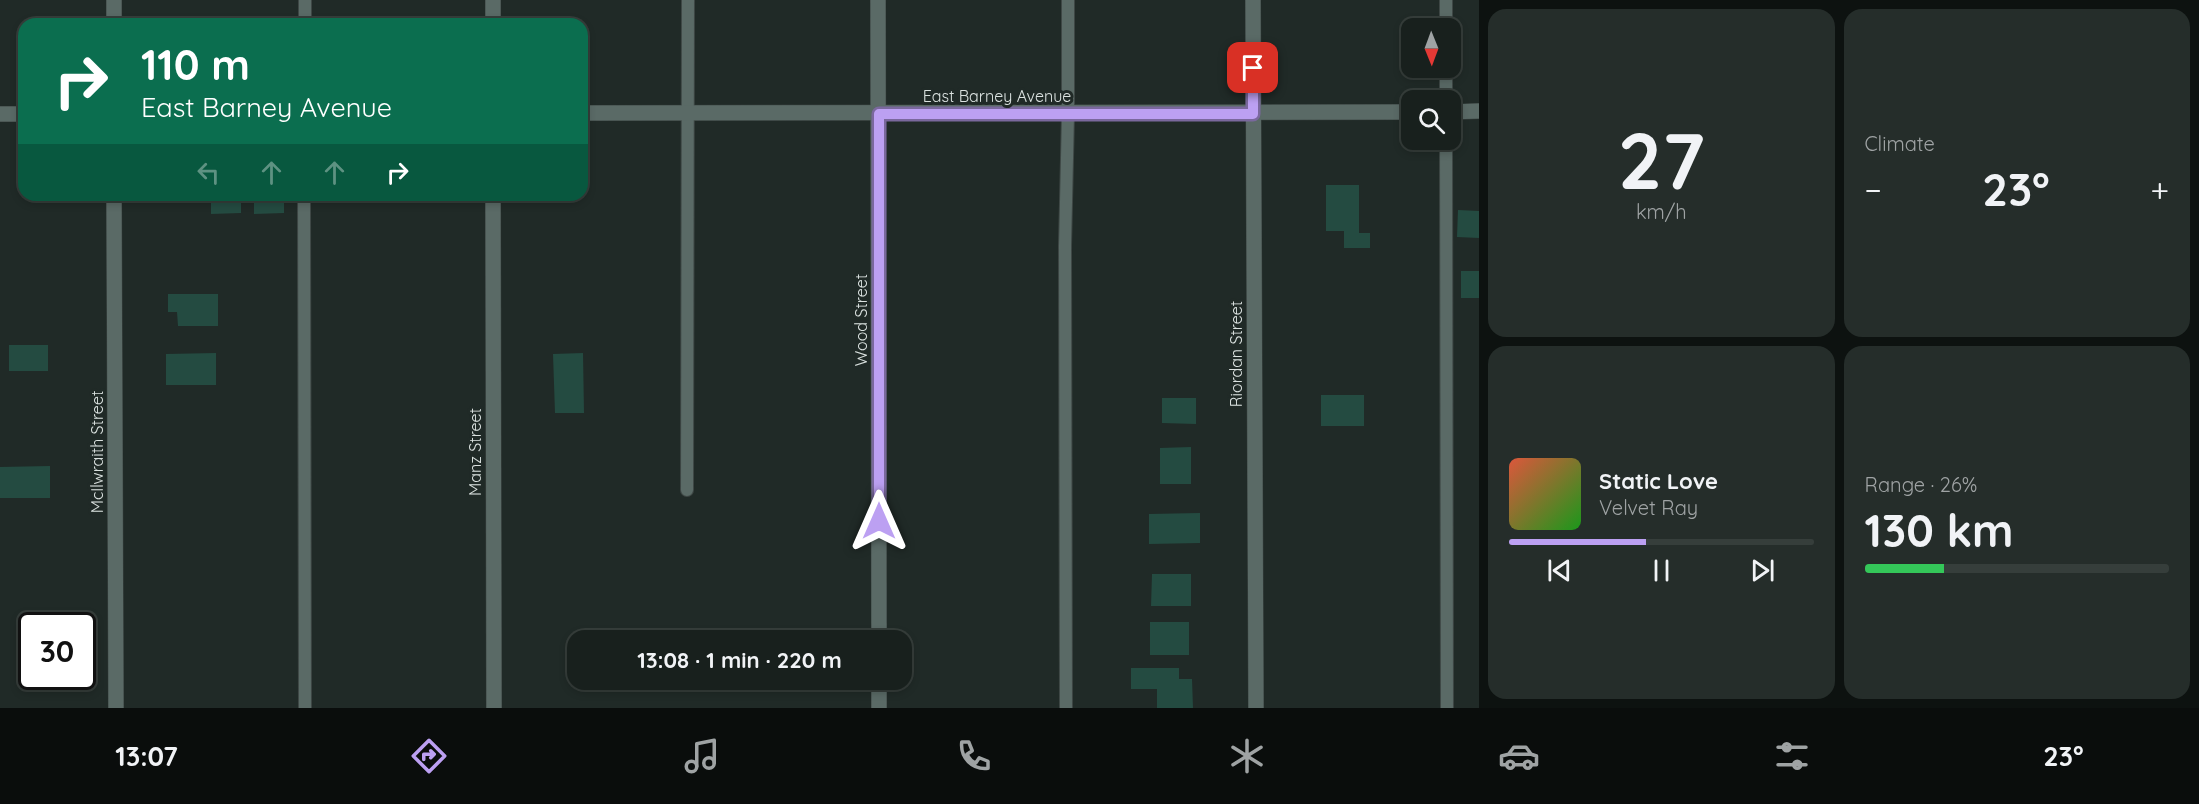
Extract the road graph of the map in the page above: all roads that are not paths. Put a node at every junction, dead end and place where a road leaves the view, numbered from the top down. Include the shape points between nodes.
1 (114, 0) edge
2 (305, 0) edge
3 (493, 0) edge
4 (688, 0) edge
5 (878, 0) edge
6 (1068, 0) edge
7 (1253, 0) edge
8 (1446, 0) edge
9 (114, 18) edge
10 (305, 18) edge
11 (493, 18) edge
12 (1446, 18) edge
13 (1479, 111) edge
14 (1401, 112) edge
15 (1461, 112) edge
16 (588, 113) edge
17 (688, 113) junction
18 (0, 114) edge
19 (18, 114) edge
20 (879, 114) junction
21 (1068, 114) junction
22 (1253, 114) junction
23 (1446, 150) edge
24 (114, 201) edge
25 (304, 201) edge
26 (493, 201) edge
27 (687, 490) dead end
28 (879, 630) edge
29 (879, 690) edge
30 (116, 708) edge
31 (305, 708) edge
32 (494, 708) edge
33 (879, 708) edge
34 (1066, 708) edge
35 (1256, 708) edge
36 (1447, 708) edge

1 - 9 street
2 - 10 lane
3 - 11 street
4 - 17 lane
5 - 20 street, Wood Street
6 - 21 lane
7 - 22 street, Riordan Street
8 - 12 lane
13 - 15 street
14 - 22 street, East Barney Avenue
16 - 17 street, East Barney Avenue
17 - 20 street, East Barney Avenue
17 - 27 lane
18 - 19 street
20 - 21 street, East Barney Avenue
20 - 28 street, Wood Street
21 - 22 street, East Barney Avenue
21 - 34 lane
22 - 35 street, Riordan Street
23 - 36 lane
24 - 30 street, McIlwraith Street
25 - 31 lane
26 - 32 street, Manz Street
29 - 33 street

